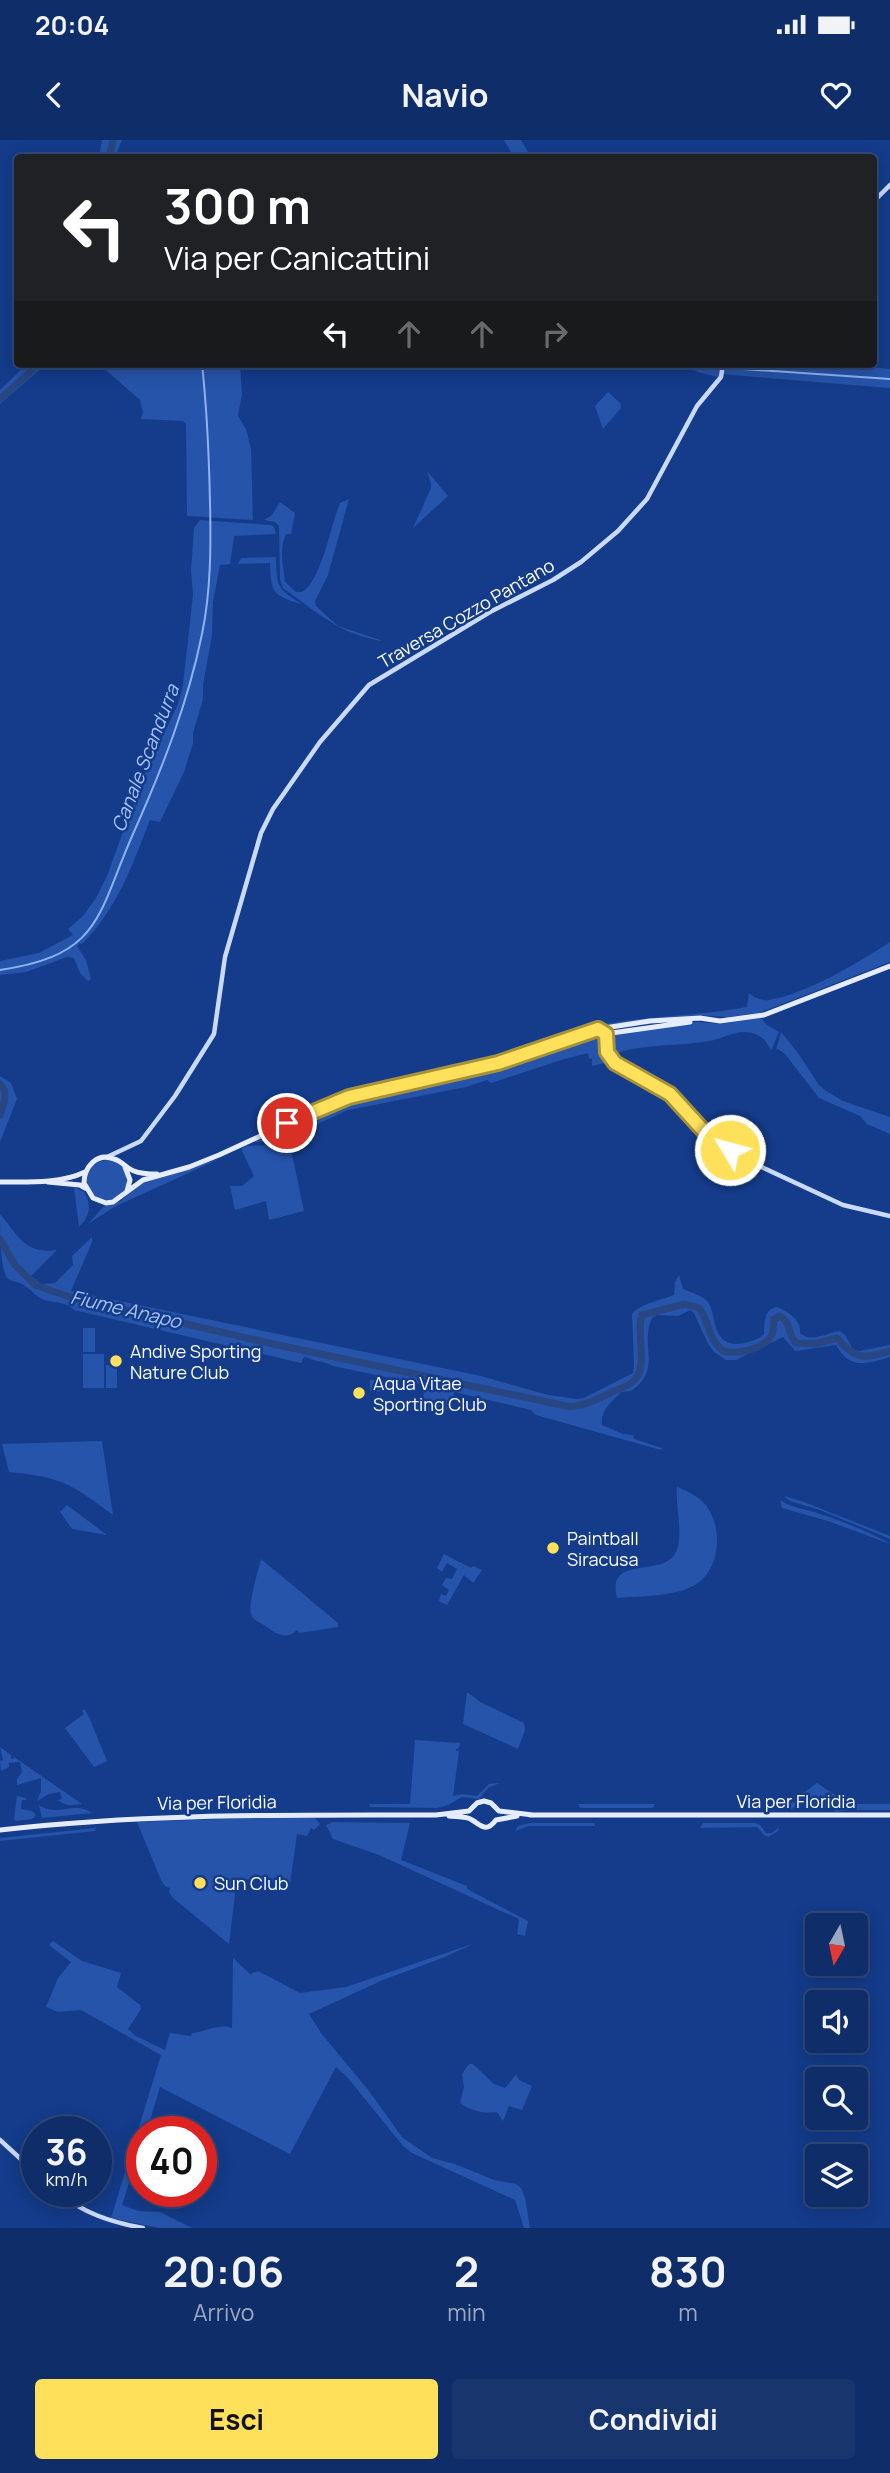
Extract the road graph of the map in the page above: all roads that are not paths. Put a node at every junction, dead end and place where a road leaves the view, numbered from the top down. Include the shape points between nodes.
1 (890, 185) edge
2 (877, 198) edge
3 (723, 368) edge
4 (890, 966) edge
5 (707, 1020) junction
6 (650, 1021) junction
7 (598, 1029) junction
8 (606, 1034) junction
9 (523, 1056) junction
10 (125, 1149) junction
11 (107, 1157) junction
12 (123, 1165) junction
13 (85, 1172) junction
14 (157, 1174) junction
15 (38, 1181) junction
16 (0, 1182) edge
17 (85, 1188) junction
18 (125, 1194) junction
19 (890, 1216) edge
20 (472, 1809) junction
21 (496, 1809) junction
22 (436, 1815) junction
23 (533, 1815) junction
24 (890, 1815) edge
25 (472, 1820) junction
26 (496, 1820) junction
27 (0, 1830) edge
28 (0, 2140) edge
29 (21, 2160) edge
30 (79, 2207) edge
31 (144, 2228) edge

1 - 2 street
3 - 10 street, Traversa Cozzo Pantano via 690,417 647,499 618,531 553,580 369,685 320,742 261,833 225,957 214,1034 155,1123 141,1141
4 - 5 main road via 764,1014
5 - 6 main road
5 - 8 main road
6 - 7 main road
6 - 8 street
7 - 8 street
7 - 9 main road
8 - 9 main road
8 - 19 street via 607,1052 621,1067 670,1094 718,1144 851,1208
9 - 14 main road via 349,1097 219,1156
10 - 11 street, Traversa Cozzo Pantano
10 - 12 street
11 - 12 main road
11 - 13 main road via 93,1161
12 - 14 main road via 138,1173
12 - 18 main road via 130,1180
13 - 15 main road
13 - 17 main road
14 - 18 main road
15 - 16 main road
15 - 17 main road
17 - 18 main road via 106,1203
20 - 21 main road via 484,1801
20 - 22 main road
20 - 25 main road
21 - 23 main road
21 - 26 main road
22 - 25 main road
22 - 27 main road, Via per Floridia via 196,1815
23 - 24 main road, Via per Floridia
23 - 26 main road
25 - 26 main road via 485,1827
28 - 29 street
30 - 31 street via 101,2219

